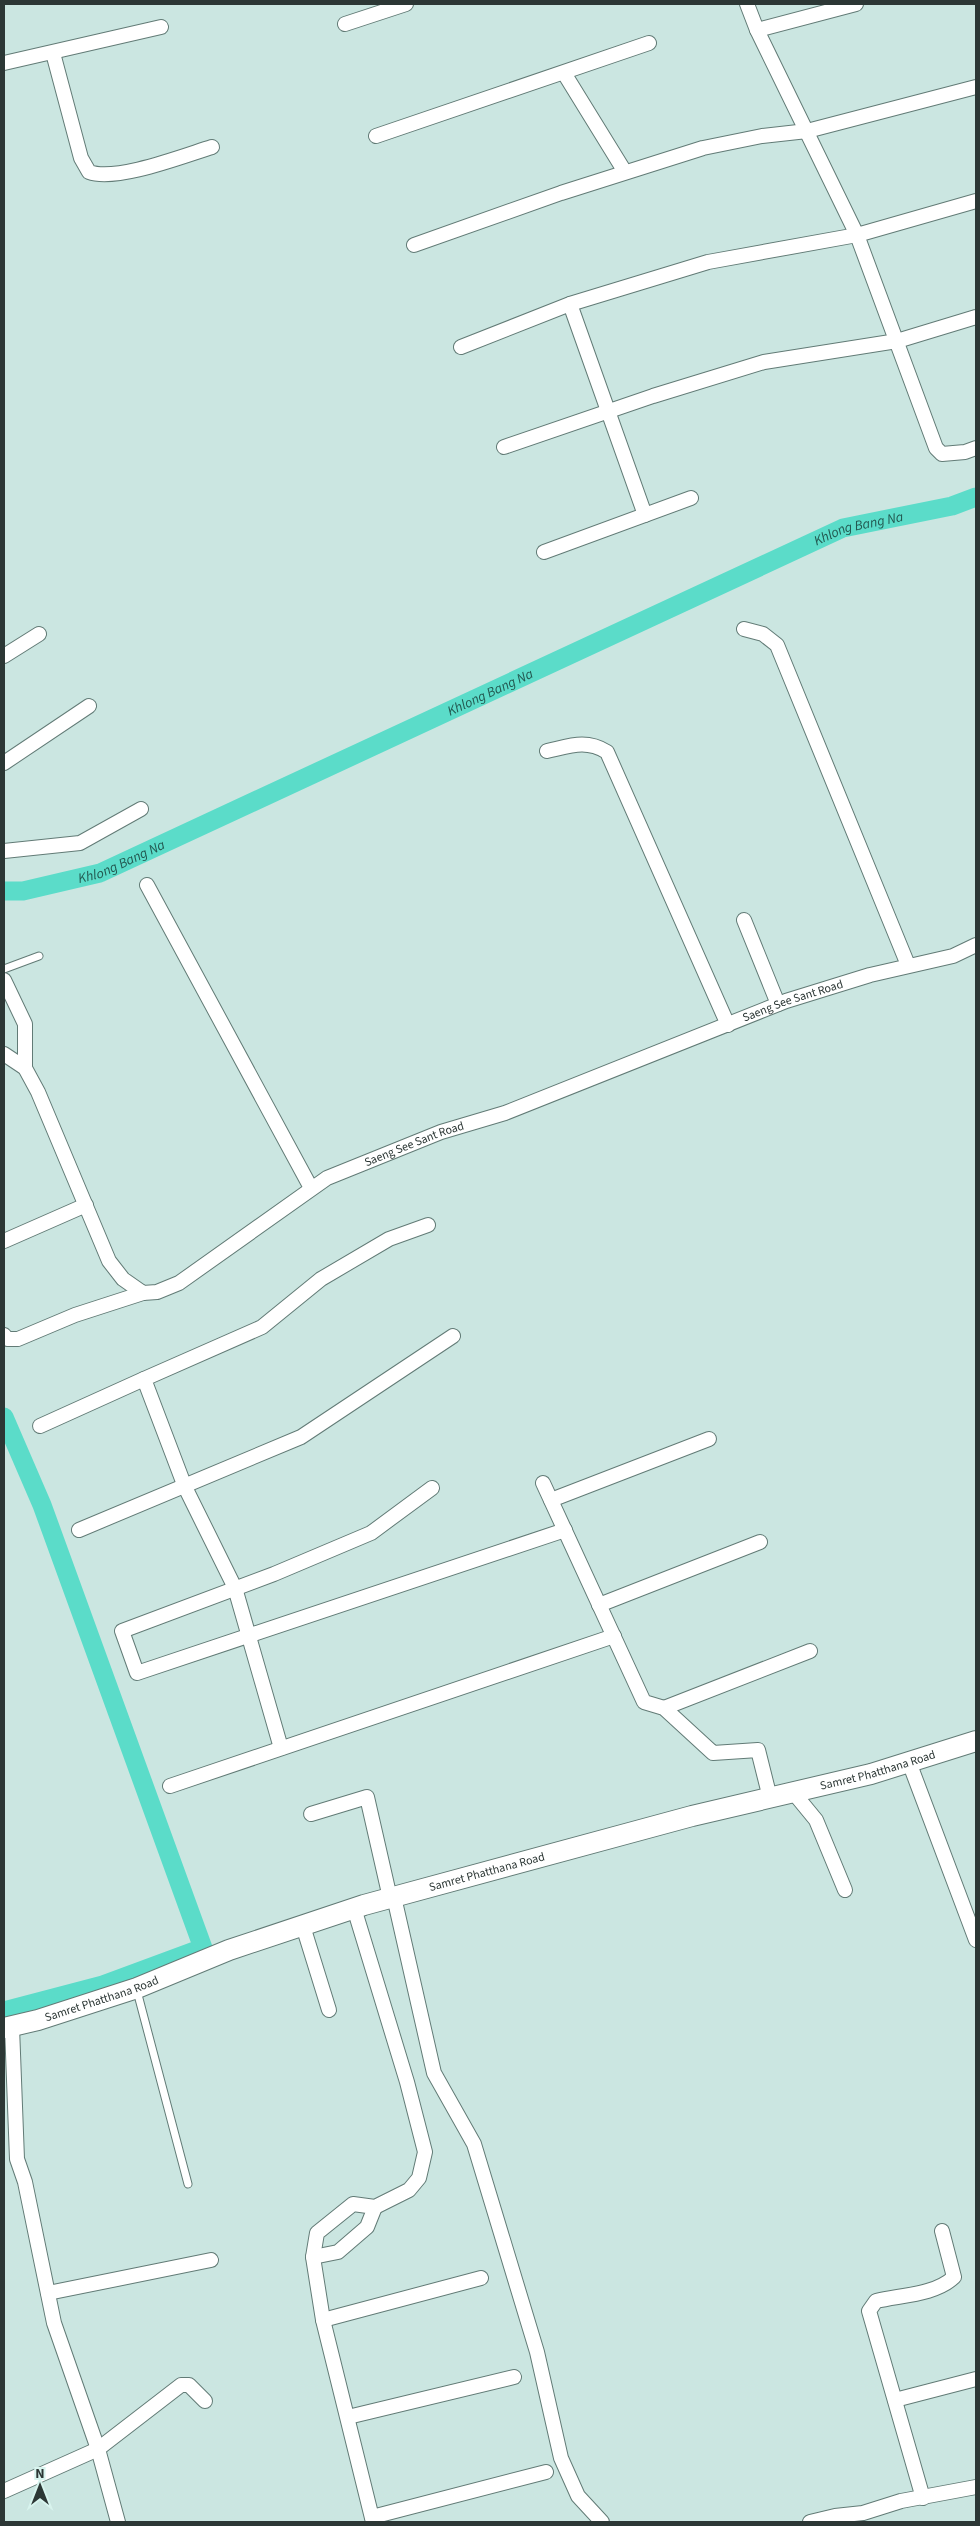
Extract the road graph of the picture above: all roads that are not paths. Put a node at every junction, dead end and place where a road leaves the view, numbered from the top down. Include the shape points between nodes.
1 (406, 4) edge
2 (747, 4) edge
3 (856, 4) edge
4 (345, 24) dead end
5 (162, 27) dead end
6 (757, 30) junction
7 (649, 42) dead end
8 (53, 53) junction
9 (4, 63) edge
10 (564, 72) junction
11 (976, 88) edge
12 (807, 131) junction
13 (376, 136) dead end
14 (212, 147) dead end
15 (625, 172) junction
16 (976, 201) edge
17 (857, 235) junction
18 (414, 245) dead end
19 (570, 304) junction
20 (976, 317) edge
21 (897, 341) junction
22 (461, 347) dead end
23 (609, 412) junction
24 (504, 447) dead end
25 (976, 448) edge
26 (691, 498) dead end
27 (646, 515) junction
28 (544, 552) dead end
29 (744, 629) dead end
30 (39, 634) dead end
31 (4, 656) edge
32 (89, 706) dead end
33 (547, 751) dead end
34 (4, 763) edge
35 (141, 809) dead end
36 (4, 850) edge
37 (147, 885) dead end
38 (744, 920) dead end
39 (976, 944) edge
40 (39, 956) dead end
41 (908, 965) junction
42 (4, 969) edge
43 (4, 980) edge
44 (778, 1004) junction
45 (728, 1025) junction
46 (4, 1054) edge
47 (25, 1068) junction
48 (311, 1188) junction
49 (86, 1205) junction
50 (428, 1225) dead end
51 (4, 1241) edge
52 (143, 1293) junction
53 (4, 1334) edge
54 (453, 1336) dead end
55 (144, 1379) junction
56 (40, 1426) dead end
57 (709, 1439) dead end
58 (543, 1483) dead end
59 (185, 1487) junction
60 (432, 1488) dead end
61 (551, 1500) junction
62 (79, 1530) dead end
63 (565, 1530) junction
64 (760, 1542) dead end
65 (235, 1588) junction
66 (599, 1604) junction
67 (249, 1636) junction
68 (614, 1636) junction
69 (810, 1651) dead end
70 (664, 1708) junction
71 (976, 1740) edge
72 (281, 1748) junction
73 (910, 1762) junction
74 (170, 1786) dead end
75 (793, 1792) junction
76 (770, 1798) junction
77 (311, 1814) dead end
78 (846, 1890) dead end
79 (392, 1897) junction
80 (354, 1908) junction
81 (303, 1926) junction
82 (976, 1940) edge
83 (137, 1988) junction
84 (329, 2010) dead end
85 (8, 2028) edge
86 (10, 2158) edge
87 (188, 2184) dead end
88 (375, 2206) junction
89 (942, 2231) dead end
90 (313, 2257) junction
91 (211, 2260) dead end
92 (481, 2278) dead end
93 (48, 2293) junction
94 (323, 2320) junction
95 (514, 2377) dead end
96 (976, 2379) edge
97 (895, 2400) junction
98 (205, 2401) dead end
99 (348, 2417) junction
100 (98, 2449) junction
101 (546, 2472) dead end
102 (976, 2487) edge
103 (4, 2492) edge
104 (923, 2498) junction
105 (865, 2518) edge
106 (372, 2520) edge
107 (118, 2522) edge
108 (602, 2522) edge
109 (810, 2522) edge

1 - 4 street
2 - 6 street
3 - 6 street
5 - 8 street
6 - 12 street
7 - 10 street
8 - 9 street
8 - 14 street via 81,158 89,172 99,176 117,174
10 - 13 street
10 - 15 street
11 - 12 street
12 - 15 street via 704,148
12 - 17 street
15 - 18 street
16 - 17 street
17 - 19 street via 708,262
17 - 21 street
19 - 22 street
19 - 23 street
20 - 21 street
21 - 23 street via 764,362
21 - 25 street via 936,448 942,454 951,454
23 - 24 street
23 - 27 street
26 - 27 street
27 - 28 street
29 - 41 street via 763,634 777,646
30 - 31 street
32 - 34 street
33 - 45 street via 584,744 595,745 607,752
35 - 36 street via 80,843
37 - 48 street
38 - 44 street
39 - 41 street, Saeng See Sant Road via 953,956
40 - 42 lane
41 - 44 street, Saeng See Sant Road
43 - 47 street via 25,1024
44 - 45 street, Saeng See Sant Road
45 - 48 street, Saeng See Sant Road via 505,1113 407,1145 327,1178
46 - 47 street
47 - 49 street
48 - 52 street, Saeng See Sant Road via 179,1283 157,1292
49 - 51 street
49 - 52 street via 109,1261 123,1279
50 - 55 street via 389,1239 321,1279 262,1327
52 - 53 street, Saeng See Sant Road via 75,1314 18,1339 7,1339
54 - 59 street via 301,1437
55 - 56 street
55 - 59 street
57 - 61 street
58 - 61 street
59 - 62 street
59 - 65 street
60 - 65 street via 371,1533
61 - 63 street
63 - 66 street
63 - 67 street
64 - 66 street
65 - 67 street
65 - 67 street via 122,1630 137,1673
66 - 68 street
67 - 72 street
68 - 70 street via 644,1702
68 - 72 street
69 - 70 street
70 - 76 street via 713,1753 758,1750
71 - 73 street, Samret Phatthana Road
72 - 74 street
73 - 75 street, Samret Phatthana Road
73 - 82 street
75 - 76 street, Samret Phatthana Road
75 - 78 street via 816,1820
76 - 79 street, Samret Phatthana Road
77 - 79 street via 368,1797
79 - 80 street, Samret Phatthana Road
79 - 108 street via 434,2073 474,2144 537,2352 562,2458 578,2496
80 - 81 street, Samret Phatthana Road
80 - 88 street via 425,2152 419,2178 409,2190
81 - 83 street, Samret Phatthana Road via 229,1950
81 - 84 street
83 - 85 street, Samret Phatthana Road
83 - 87 lane
85 - 86 street
86 - 93 street via 25,2182
88 - 90 street via 367,2227 338,2252
88 - 90 street via 353,2204 317,2233
89 - 97 street via 954,2277 932,2289 876,2301 869,2311
90 - 94 street
91 - 93 street
92 - 94 street
93 - 100 street via 54,2323
94 - 99 street
95 - 99 street
96 - 97 street
97 - 104 street
98 - 100 street via 189,2385 181,2385
99 - 106 street
100 - 103 street
100 - 107 street
101 - 106 street
102 - 104 street
104 - 105 street via 901,2501
105 - 109 street

